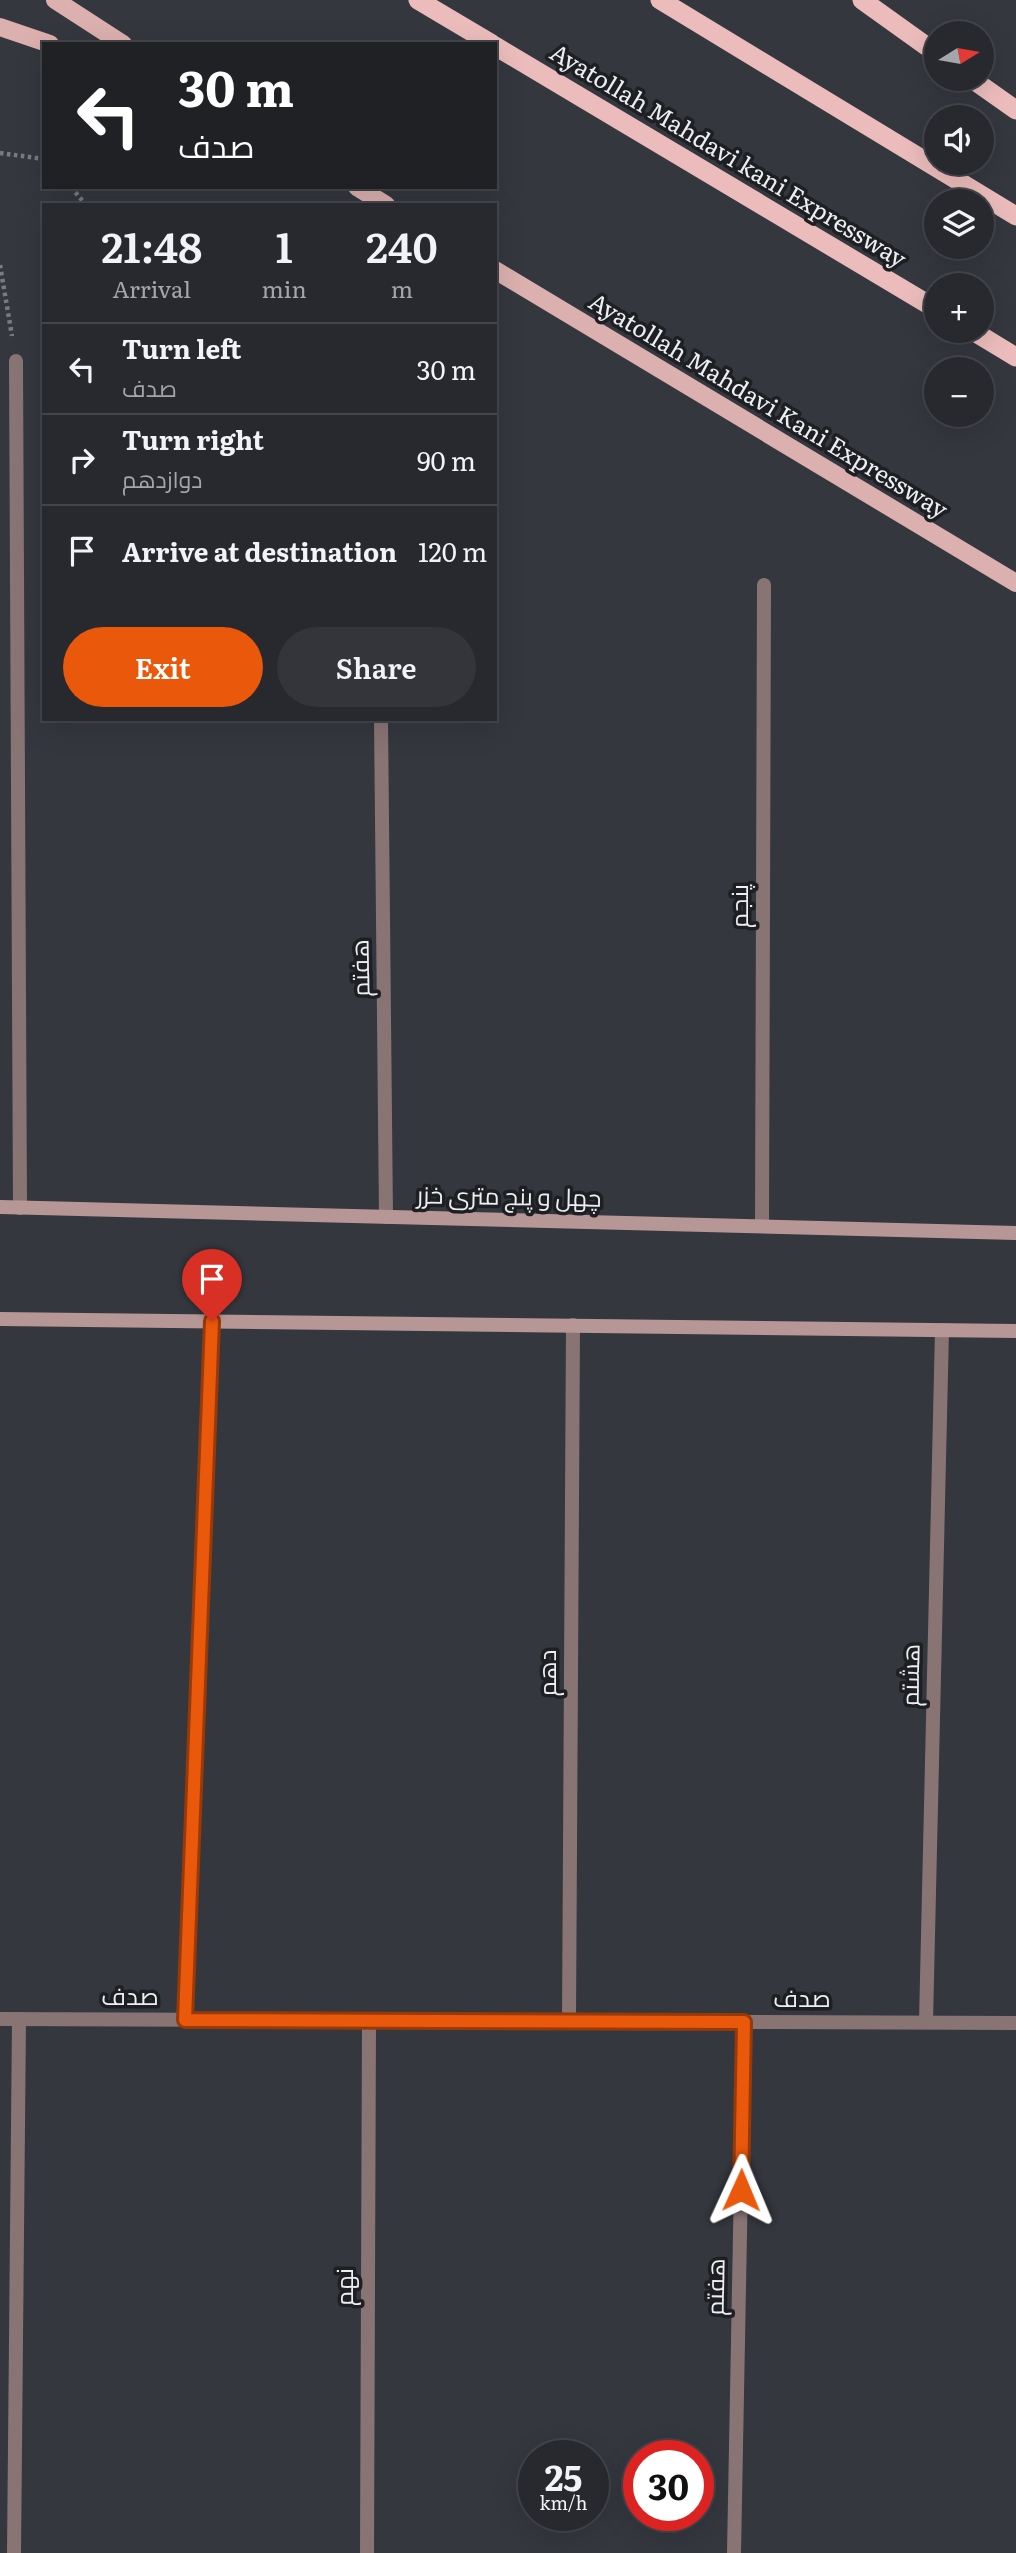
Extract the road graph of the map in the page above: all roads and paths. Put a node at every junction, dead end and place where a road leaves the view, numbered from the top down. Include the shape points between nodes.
1 (55, 0) edge
2 (418, 0) edge
3 (660, 0) edge
4 (862, 0) edge
5 (0, 27) edge
6 (44, 42) edge
7 (120, 42) edge
8 (488, 42) edge
9 (924, 44) edge
10 (497, 47) edge
11 (989, 91) edge
12 (1016, 110) edge
13 (0, 153) edge
14 (42, 159) edge
15 (73, 189) edge
16 (360, 189) edge
17 (84, 203) edge
18 (383, 203) edge
19 (1016, 216) edge
20 (0, 265) edge
21 (497, 271) edge
22 (924, 302) edge
23 (992, 343) edge
24 (1016, 357) edge
25 (16, 361) joint
26 (1016, 583) edge
27 (764, 585) dead end
28 (381, 721) edge
29 (0, 1208) edge
30 (20, 1208) junction
31 (386, 1217) junction
32 (762, 1226) junction
33 (1016, 1233) edge
34 (0, 1319) edge
35 (212, 1321) junction
36 (573, 1325) junction
37 (942, 1330) junction
38 (1016, 1331) edge
39 (0, 2019) edge
40 (19, 2019) junction
41 (185, 2020) junction
42 (369, 2020) junction
43 (569, 2021) junction
44 (744, 2022) junction
45 (926, 2022) junction
46 (1016, 2022) edge
47 (14, 2553) edge
48 (367, 2553) edge
49 (734, 2553) edge

1 - 7 main road
2 - 8 highway, Ayatollah Mahdavi kani Expressway
3 - 19 highway
4 - 9 highway
5 - 6 main road
10 - 22 highway, Ayatollah Mahdavi kani Expressway
11 - 12 highway
13 - 14 path
15 - 17 path
16 - 18 main road
20 - 25 path
21 - 26 main road, Ayatollah Mahdavi Kani Expressway
23 - 24 highway
25 - 30 street
27 - 32 street, پنجم
28 - 31 street, هفتم
29 - 30 main road, چهل و پنج متری خزر
30 - 31 main road, چهل و پنج متری خزر
31 - 32 main road, چهل و پنج متری خزر
32 - 33 main road, چهل و پنج متری خزر
34 - 35 main road
35 - 36 main road
35 - 41 street
36 - 37 main road
36 - 43 street, دهم
37 - 38 main road
37 - 45 street, هشتم
39 - 40 street, صدف
40 - 41 street, صدف
40 - 47 street
41 - 42 street, صدف
42 - 43 street, صدف
42 - 48 street, نهم
43 - 44 street, صدف
44 - 45 street, صدف
44 - 49 street, هفتم
45 - 46 street, صدف

